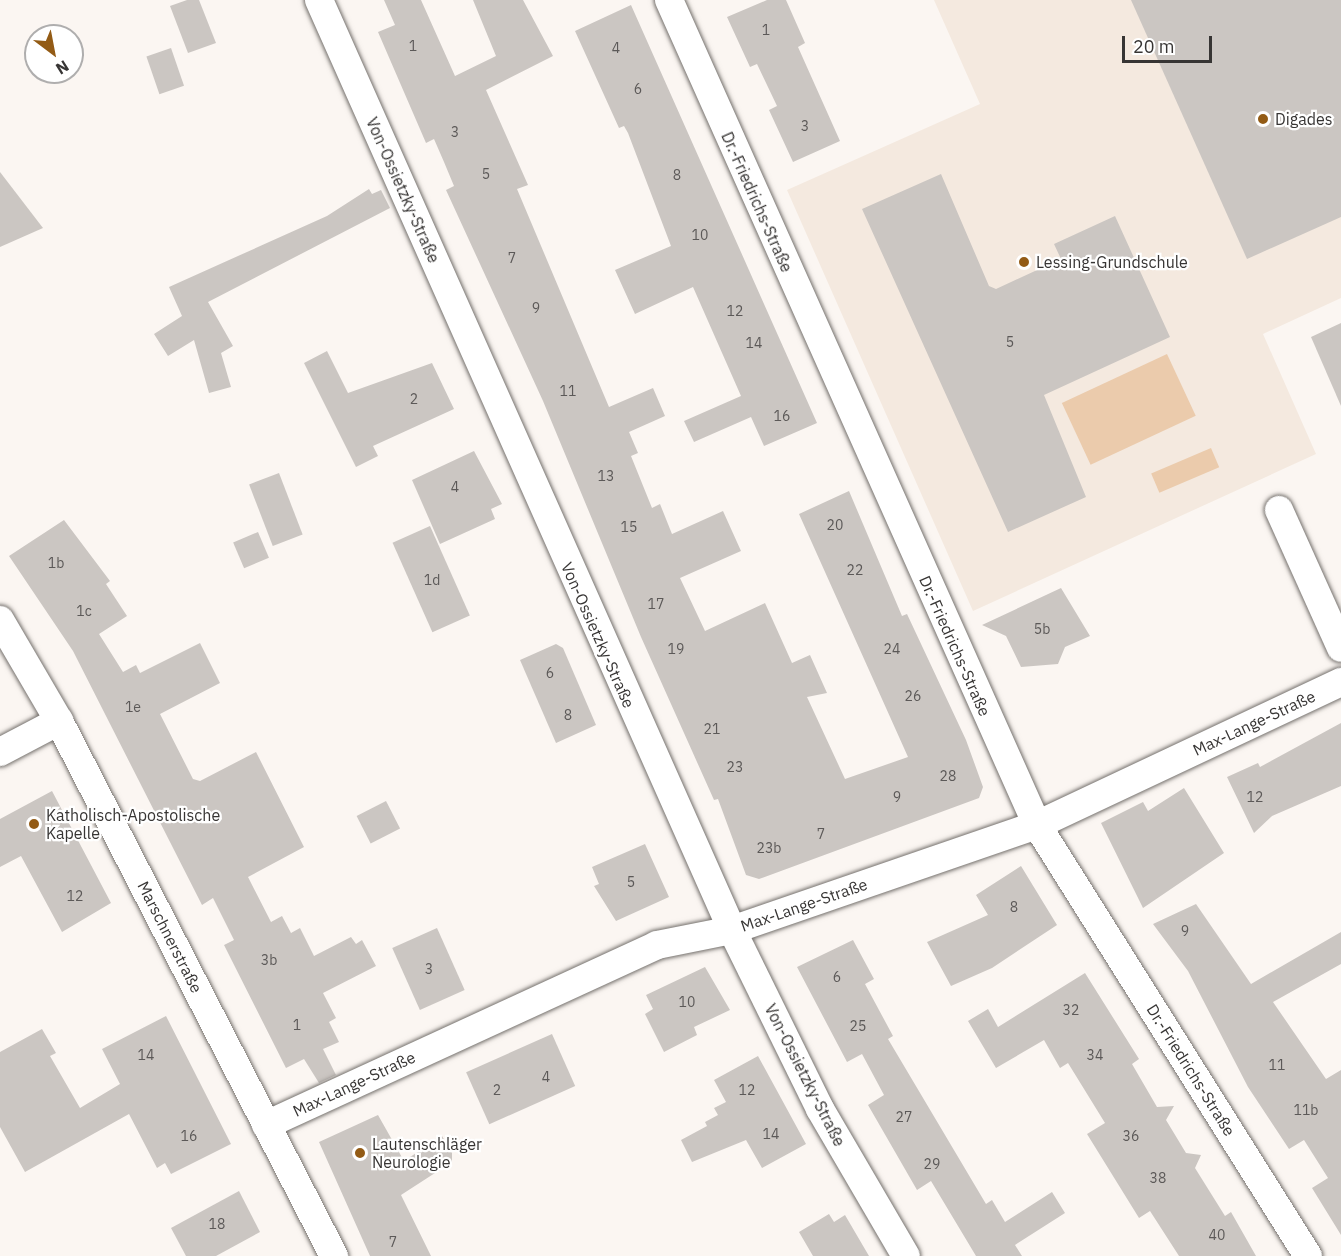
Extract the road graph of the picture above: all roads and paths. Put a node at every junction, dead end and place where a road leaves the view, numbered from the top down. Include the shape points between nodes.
1 (319, 0) edge
2 (669, 0) edge
3 (1279, 510) dead end
4 (0, 620) edge
5 (1341, 648) edge
6 (1341, 682) edge
7 (59, 721) junction
8 (0, 752) edge
9 (1037, 825) junction
10 (732, 930) junction
11 (266, 1125) junction
12 (334, 1256) edge
13 (906, 1256) edge
14 (1308, 1256) edge

1 - 10 street, Von-Ossietzky-Straße
2 - 9 street, Dr.-Friedrichs-Straße
3 - 5 street
4 - 7 street, Marschnerstraße
6 - 9 street, Max-Lange-Straße
7 - 8 street
7 - 11 street, Marschnerstraße
9 - 10 street, Max-Lange-Straße
9 - 14 street, Dr.-Friedrichs-Straße
10 - 11 street, Max-Lange-Straße via 657,945
10 - 13 street, Von-Ossietzky-Straße via 820,1109
11 - 12 street, Marschnerstraße

